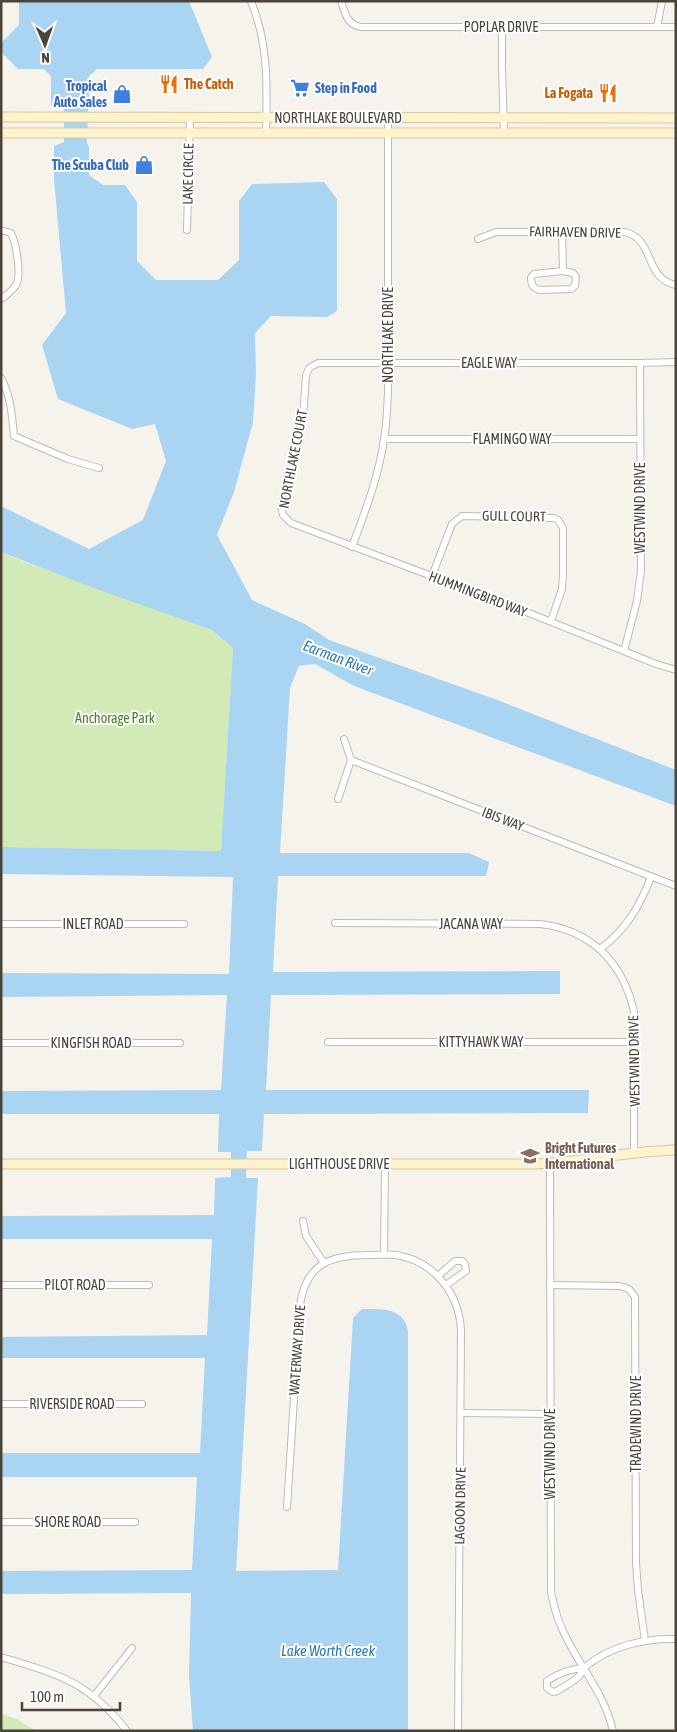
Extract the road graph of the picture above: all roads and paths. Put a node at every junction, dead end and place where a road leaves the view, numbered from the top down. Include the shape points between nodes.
1 (251, 1) edge
2 (341, 1) edge
3 (662, 1) edge
4 (502, 27) junction
5 (657, 27) junction
6 (676, 27) edge
7 (1, 117) edge
8 (20, 117) junction
9 (503, 117) junction
10 (190, 118) junction
11 (266, 118) junction
12 (388, 118) junction
13 (676, 118) edge
14 (1, 133) edge
15 (20, 133) junction
16 (266, 133) junction
17 (388, 133) junction
18 (504, 133) junction
19 (676, 133) edge
20 (189, 134) junction
21 (1, 230) edge
22 (188, 230) dead end
23 (562, 232) junction
24 (478, 239) dead end
25 (563, 271) junction
26 (676, 285) edge
27 (1, 299) edge
28 (676, 362) edge
29 (640, 363) junction
30 (388, 364) junction
31 (306, 372) joint
32 (1, 378) edge
33 (640, 438) junction
34 (384, 439) junction
35 (99, 468) dead end
36 (282, 516) joint
37 (352, 547) junction
38 (432, 576) junction
39 (551, 622) junction
40 (624, 651) junction
41 (676, 670) edge
42 (344, 740) dead end
43 (351, 760) junction
44 (338, 799) dead end
45 (651, 877) junction
46 (676, 886) edge
47 (336, 923) dead end
48 (1, 924) edge
49 (184, 924) dead end
50 (600, 949) junction
51 (328, 1042) dead end
52 (635, 1042) junction
53 (1, 1043) edge
54 (180, 1043) dead end
55 (676, 1150) edge
56 (634, 1152) junction
57 (550, 1163) junction
58 (1, 1164) edge
59 (385, 1164) junction
60 (303, 1221) dead end
61 (384, 1254) junction
62 (324, 1263) junction
63 (438, 1276) junction
64 (149, 1285) dead end
65 (446, 1285) junction
66 (550, 1285) junction
67 (1, 1286) edge
68 (1, 1404) edge
69 (142, 1404) dead end
70 (461, 1413) junction
71 (550, 1414) junction
72 (288, 1507) dead end
73 (1, 1522) edge
74 (135, 1522) dead end
75 (676, 1639) edge
76 (645, 1641) junction
77 (132, 1648) dead end
78 (1, 1657) edge
79 (584, 1668) junction
80 (94, 1696) junction
81 (127, 1731) edge
82 (458, 1731) edge
83 (613, 1731) edge

1 - 11 street via 264,44
2 - 4 street, POPLAR DRIVE via 349,22 357,26
3 - 5 street
4 - 5 street, POPLAR DRIVE
4 - 9 street
5 - 6 street, POPLAR DRIVE
7 - 8 main road, NORTHLAKE BOULEVARD
8 - 10 main road, NORTHLAKE BOULEVARD
8 - 15 main road
9 - 12 main road, NORTHLAKE BOULEVARD
9 - 13 main road, NORTHLAKE BOULEVARD
9 - 18 street
10 - 11 main road, NORTHLAKE BOULEVARD
10 - 20 street, LAKE CIRCLE
11 - 12 main road, NORTHLAKE BOULEVARD
11 - 16 street
12 - 17 street, NORTHLAKE DRIVE
14 - 15 main road, NORTHLAKE BOULEVARD
15 - 20 main road, NORTHLAKE BOULEVARD
16 - 17 main road, NORTHLAKE BOULEVARD
16 - 20 main road, NORTHLAKE BOULEVARD
17 - 18 main road, NORTHLAKE BOULEVARD
17 - 30 street, NORTHLAKE DRIVE
18 - 19 main road, NORTHLAKE BOULEVARD
20 - 22 street, LAKE CIRCLE
21 - 27 street via 11,233 14,238 19,271 17,283
23 - 24 street, FAIRHAVEN DRIVE via 496,232
23 - 25 street
23 - 26 street, FAIRHAVEN DRIVE via 620,232 634,236 644,246 658,276
25 - 25 street via 534,274 531,284 539,290 571,289 575,286 576,277
28 - 29 street, EAGLE WAY
29 - 30 street, EAGLE WAY
29 - 33 street, WESTWIND DRIVE
30 - 31 street, EAGLE WAY via 318,363
30 - 34 street, NORTHLAKE DRIVE
31 - 36 street, NORTHLAKE COURT via 301,428 281,506
32 - 35 street via 11,407 14,436
33 - 34 street, FLAMINGO WAY
33 - 40 street, WESTWIND DRIVE via 640,583
34 - 37 street, NORTHLAKE DRIVE via 373,489
36 - 37 street, HUMMINGBIRD WAY via 291,523
37 - 38 street, HUMMINGBIRD WAY
38 - 39 street, HUMMINGBIRD WAY
38 - 39 street, GULL COURT via 452,524 458,518 554,518 563,528 564,575
39 - 40 street, HUMMINGBIRD WAY
40 - 41 street, HUMMINGBIRD WAY
42 - 43 street
43 - 44 street
43 - 45 street, IBIS WAY
45 - 46 street, IBIS WAY
45 - 50 street via 644,897 628,923
47 - 50 street, JACANA WAY via 540,924 573,932
48 - 49 street, INLET ROAD
50 - 52 street, WESTWIND DRIVE via 626,985 634,1012
51 - 52 street, KITTYHAWK WAY
52 - 56 street, WESTWIND DRIVE
53 - 54 street, KINGFISH ROAD
55 - 56 main road, LIGHTHOUSE DRIVE
56 - 57 main road, LIGHTHOUSE DRIVE
57 - 59 main road, LIGHTHOUSE DRIVE
57 - 66 street, WESTWIND DRIVE
58 - 59 main road, LIGHTHOUSE DRIVE
59 - 61 street
60 - 62 street via 306,1236
61 - 62 street, WATERWAY DRIVE via 349,1255
61 - 63 street, LAGOON DRIVE via 415,1261
62 - 72 street, WATERWAY DRIVE via 308,1279 300,1305
63 - 65 street, LAGOON DRIVE
63 - 65 street via 455,1261 462,1260 466,1271
64 - 67 street, PILOT ROAD
65 - 70 street, LAGOON DRIVE via 456,1304 461,1324
66 - 71 street, WESTWIND DRIVE
66 - 76 street, TRADEWIND DRIVE via 620,1286 635,1296 636,1563
68 - 69 street, RIVERSIDE ROAD
70 - 71 street
70 - 82 street, LAGOON DRIVE
71 - 79 street, WESTWIND DRIVE via 551,1592 563,1632
73 - 74 street, SHORE ROAD
75 - 76 street
76 - 79 street via 617,1649
77 - 80 street
78 - 80 street via 62,1677
79 - 79 street via 570,1669 552,1678 547,1688 557,1691 579,1677
79 - 83 street, WESTWIND DRIVE via 607,1710
80 - 81 street

